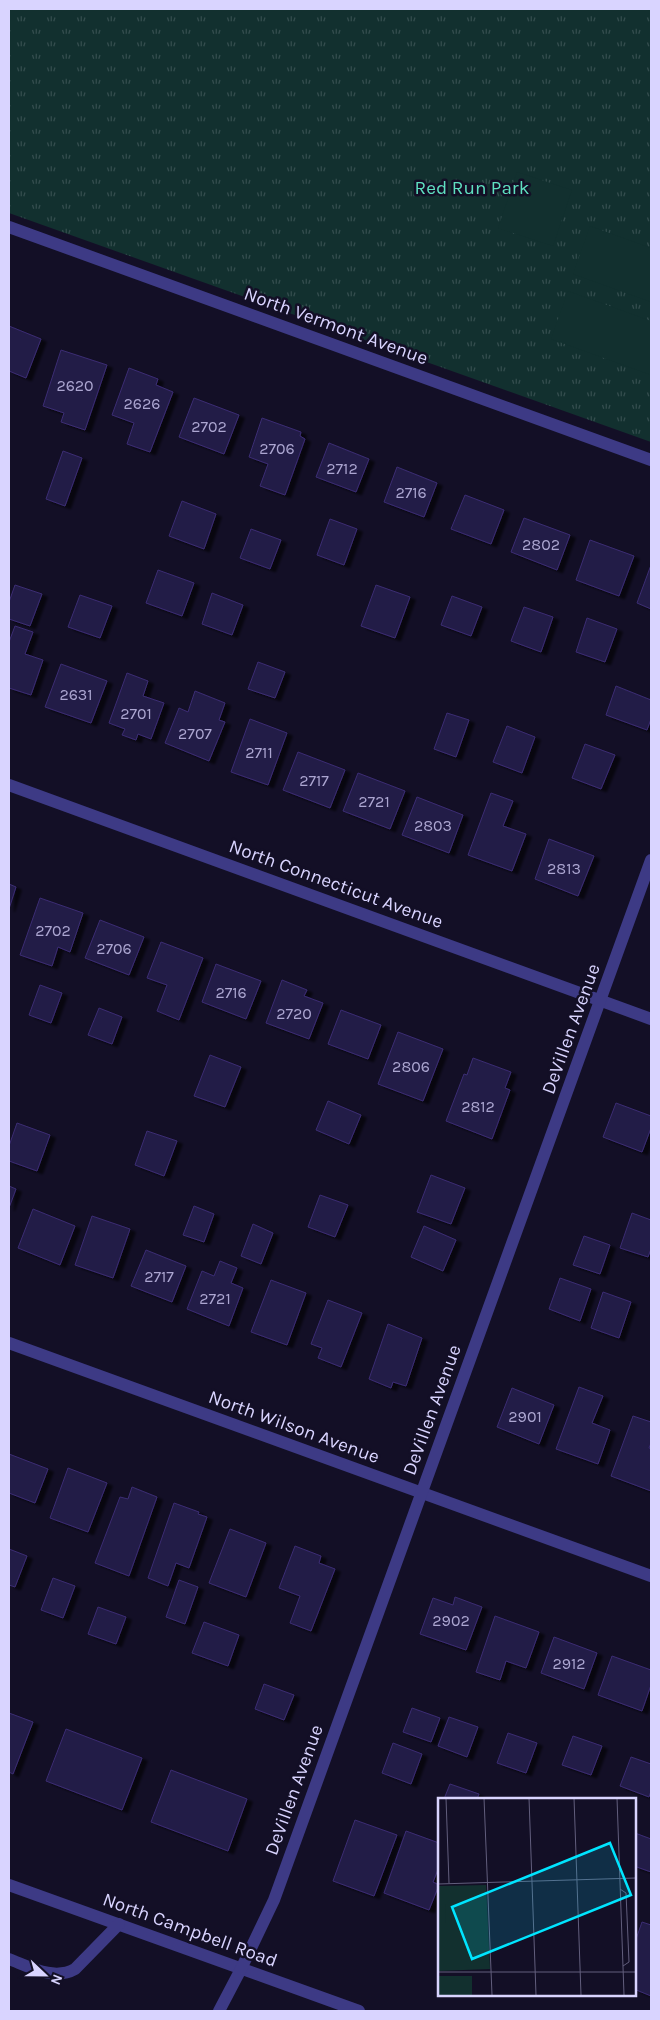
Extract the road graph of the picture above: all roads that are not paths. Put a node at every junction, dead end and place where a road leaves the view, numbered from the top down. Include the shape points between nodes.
1 (9, 227) edge
2 (651, 460) edge
3 (9, 785) edge
4 (651, 860) edge
5 (602, 1001) junction
6 (651, 1019) edge
7 (9, 1343) edge
8 (422, 1493) junction
9 (651, 1576) edge
10 (9, 1885) edge
11 (119, 1924) junction
12 (9, 1959) edge
13 (241, 1969) junction
14 (219, 2011) edge
15 (359, 2011) edge

1 - 2 street, North Vermont Avenue
3 - 5 street, North Connecticut Avenue
4 - 5 street, DeVillen Avenue
5 - 6 street, North Connecticut Avenue
5 - 8 street, DeVillen Avenue
7 - 8 street, North Wilson Avenue
8 - 9 street, North Wilson Avenue
8 - 13 street, DeVillen Avenue via 274,1900
10 - 11 street, North Campbell Road
11 - 12 street via 67,1974 50,1974
11 - 13 street, North Campbell Road
13 - 14 street, DeVillen Avenue
13 - 15 street, North Campbell Road

